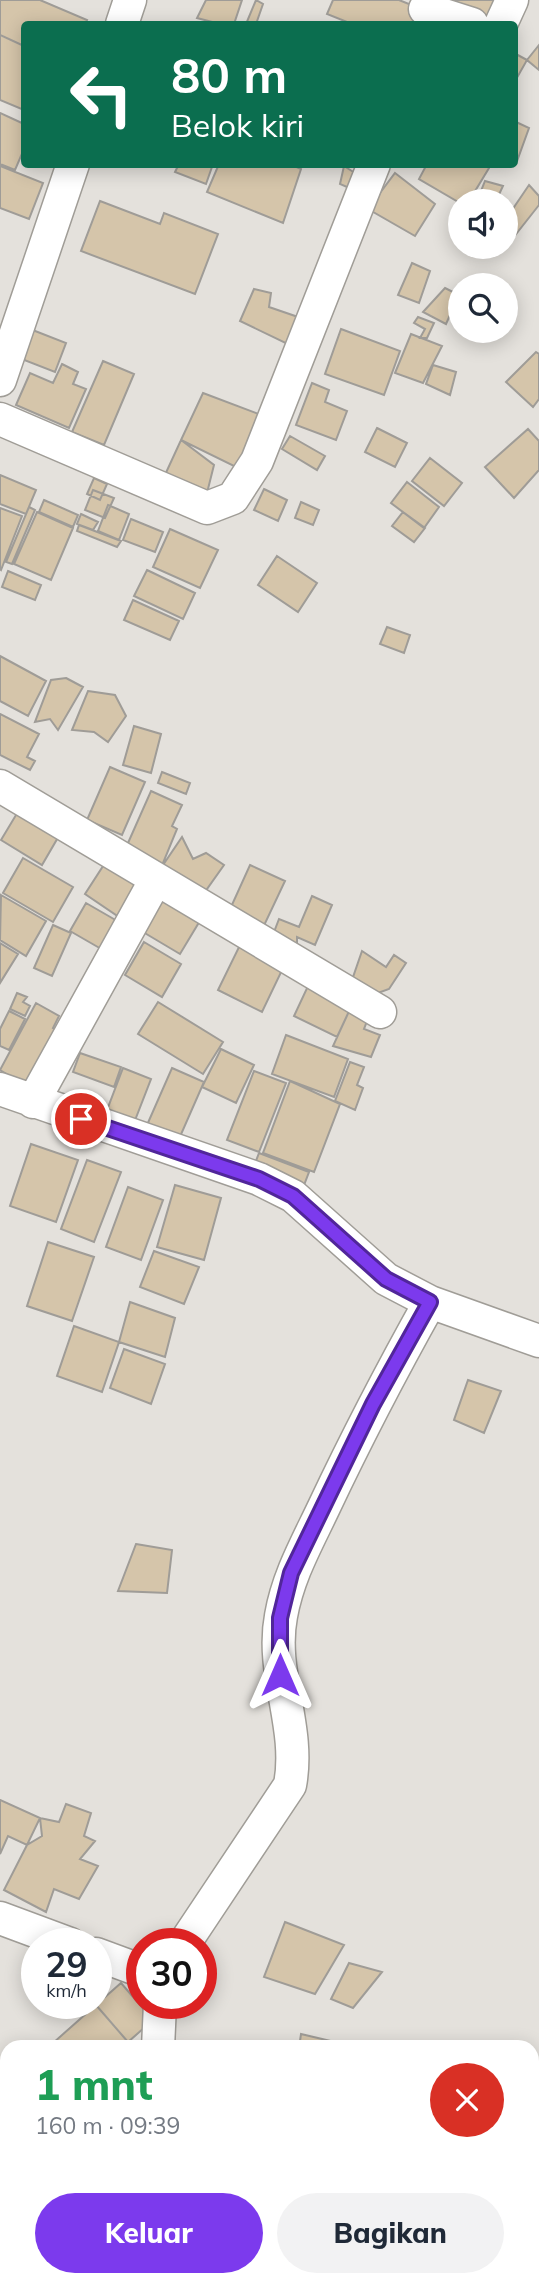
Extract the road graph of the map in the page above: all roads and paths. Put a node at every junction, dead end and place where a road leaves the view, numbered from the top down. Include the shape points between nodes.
1 (130, 0) edge
2 (512, 0) edge
3 (424, 11) edge
4 (123, 21) edge
5 (461, 21) edge
6 (502, 21) edge
7 (71, 168) edge
8 (372, 168) edge
9 (7, 339) edge
10 (0, 380) edge
11 (0, 419) edge
12 (0, 786) edge
13 (155, 881) junction
14 (380, 1012) dead end
15 (0, 1089) edge
16 (33, 1102) junction
17 (430, 1302) junction
18 (539, 1341) edge
19 (0, 1918) edge
20 (27, 1928) edge
21 (195, 1928) edge
22 (159, 2019) edge
23 (158, 2040) edge

1 - 4 street
2 - 6 street
3 - 5 street
7 - 9 street
8 - 11 street via 257,461 233,498 207,508
9 - 10 street
12 - 13 street
13 - 14 street
13 - 16 street
15 - 16 street
16 - 17 street via 259,1179 293,1196 386,1279
17 - 18 street
17 - 21 street via 373,1404 291,1573 280,1618 280,1675 295,1762 290,1785
19 - 20 street
22 - 23 street

